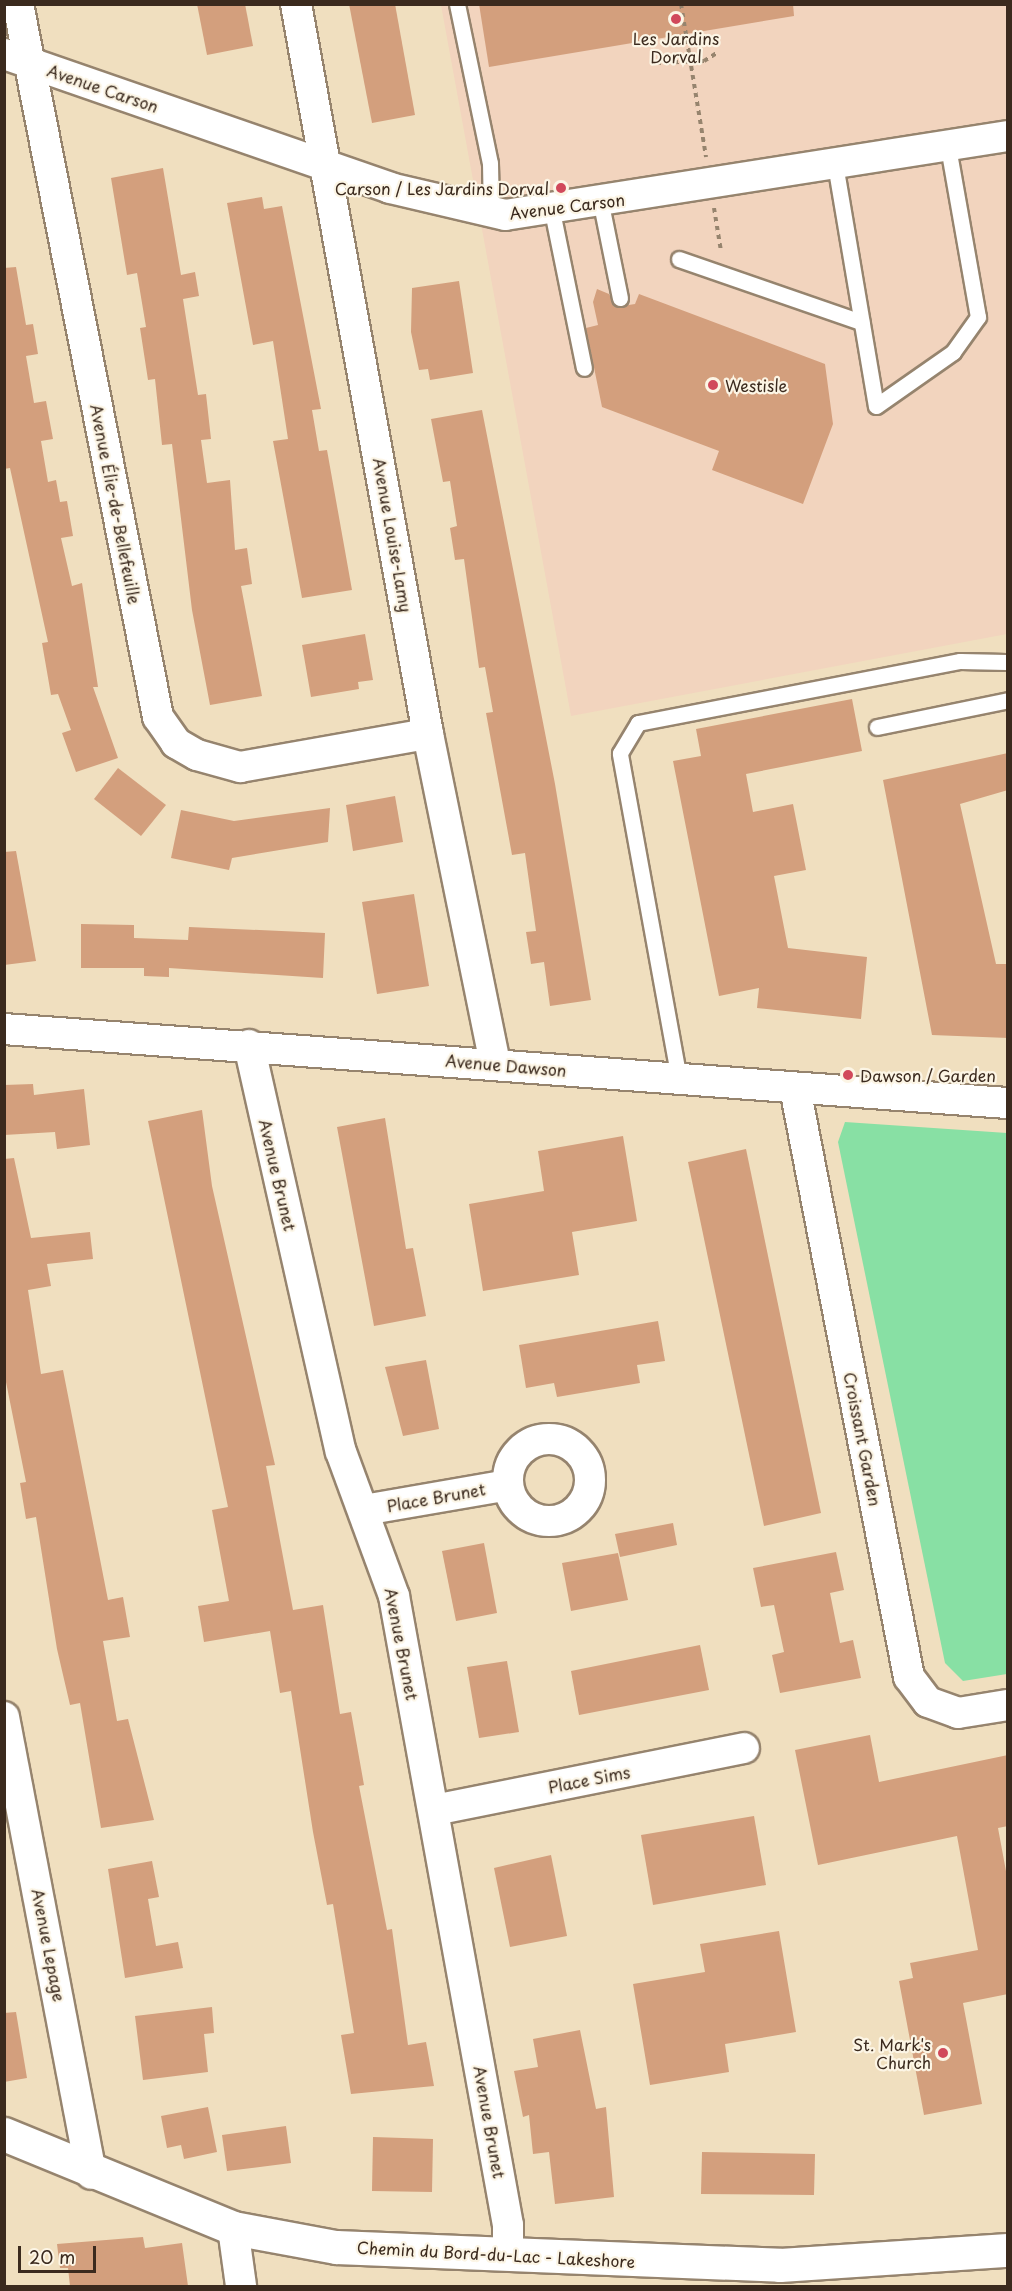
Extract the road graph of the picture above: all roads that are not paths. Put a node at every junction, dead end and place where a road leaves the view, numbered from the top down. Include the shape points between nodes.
1 (18, 4) edge
2 (296, 4) edge
3 (457, 4) edge
4 (16, 58) edge
5 (1008, 136) edge
6 (948, 146) junction
7 (835, 164) junction
8 (327, 166) junction
9 (601, 204) junction
10 (552, 211) junction
11 (491, 214) junction
12 (678, 259) dead end
13 (620, 298) dead end
14 (861, 321) junction
15 (584, 368) dead end
16 (1006, 662) dead end
17 (1008, 700) edge
18 (877, 727) dead end
19 (428, 734) junction
20 (4, 1029) edge
21 (249, 1045) junction
22 (495, 1064) junction
23 (680, 1079) junction
24 (795, 1088) junction
25 (1008, 1103) edge
26 (508, 1485) dead end
27 (364, 1510) junction
28 (1008, 1705) edge
29 (4, 1717) edge
30 (744, 1748) dead end
31 (434, 1810) junction
32 (4, 2134) edge
33 (91, 2174) junction
34 (233, 2228) junction
35 (1008, 2250) edge
36 (508, 2254) junction
37 (241, 2286) edge

1 - 4 street, Avenue Élie-de-Bellefeuille
2 - 8 street, Avenue Louise-Lamy
3 - 11 lane via 490,163
4 - 8 street, Avenue Carson
4 - 19 street, Avenue Élie-de-Bellefeuille via 158,717 176,743 197,755 240,767
5 - 6 street, Avenue Carson
6 - 7 street, Avenue Carson
6 - 14 lane via 978,317 953,352 876,406
7 - 9 street, Avenue Carson
7 - 14 lane
8 - 11 street, Avenue Carson via 429,200
8 - 19 street, Avenue Louise-Lamy
9 - 10 street, Avenue Carson
9 - 13 lane
10 - 11 street, Avenue Carson
10 - 15 lane
12 - 14 lane
16 - 23 lane via 960,661 638,723 620,753
17 - 18 lane
19 - 22 street, Avenue Louise-Lamy
20 - 21 street, Avenue Dawson
21 - 22 street, Avenue Dawson
21 - 27 street, Avenue Brunet via 340,1452
22 - 23 street, Avenue Dawson
23 - 24 street, Avenue Dawson
24 - 25 street, Avenue Dawson
24 - 28 street, Croissant Garden via 909,1677 928,1702 958,1713
26 - 27 street, Place Brunet
27 - 31 street, Avenue Brunet via 394,1596
29 - 33 street, Avenue Lepage
30 - 31 street, Place Sims
31 - 36 street, Avenue Brunet via 508,2225
32 - 33 street, Chemin du Bord-du-Lac - Lakeshore
33 - 34 street, Chemin du Bord-du-Lac - Lakeshore
34 - 36 street, Chemin du Bord-du-Lac - Lakeshore via 336,2247
34 - 37 street
35 - 36 street, Chemin du Bord-du-Lac - Lakeshore via 780,2265

